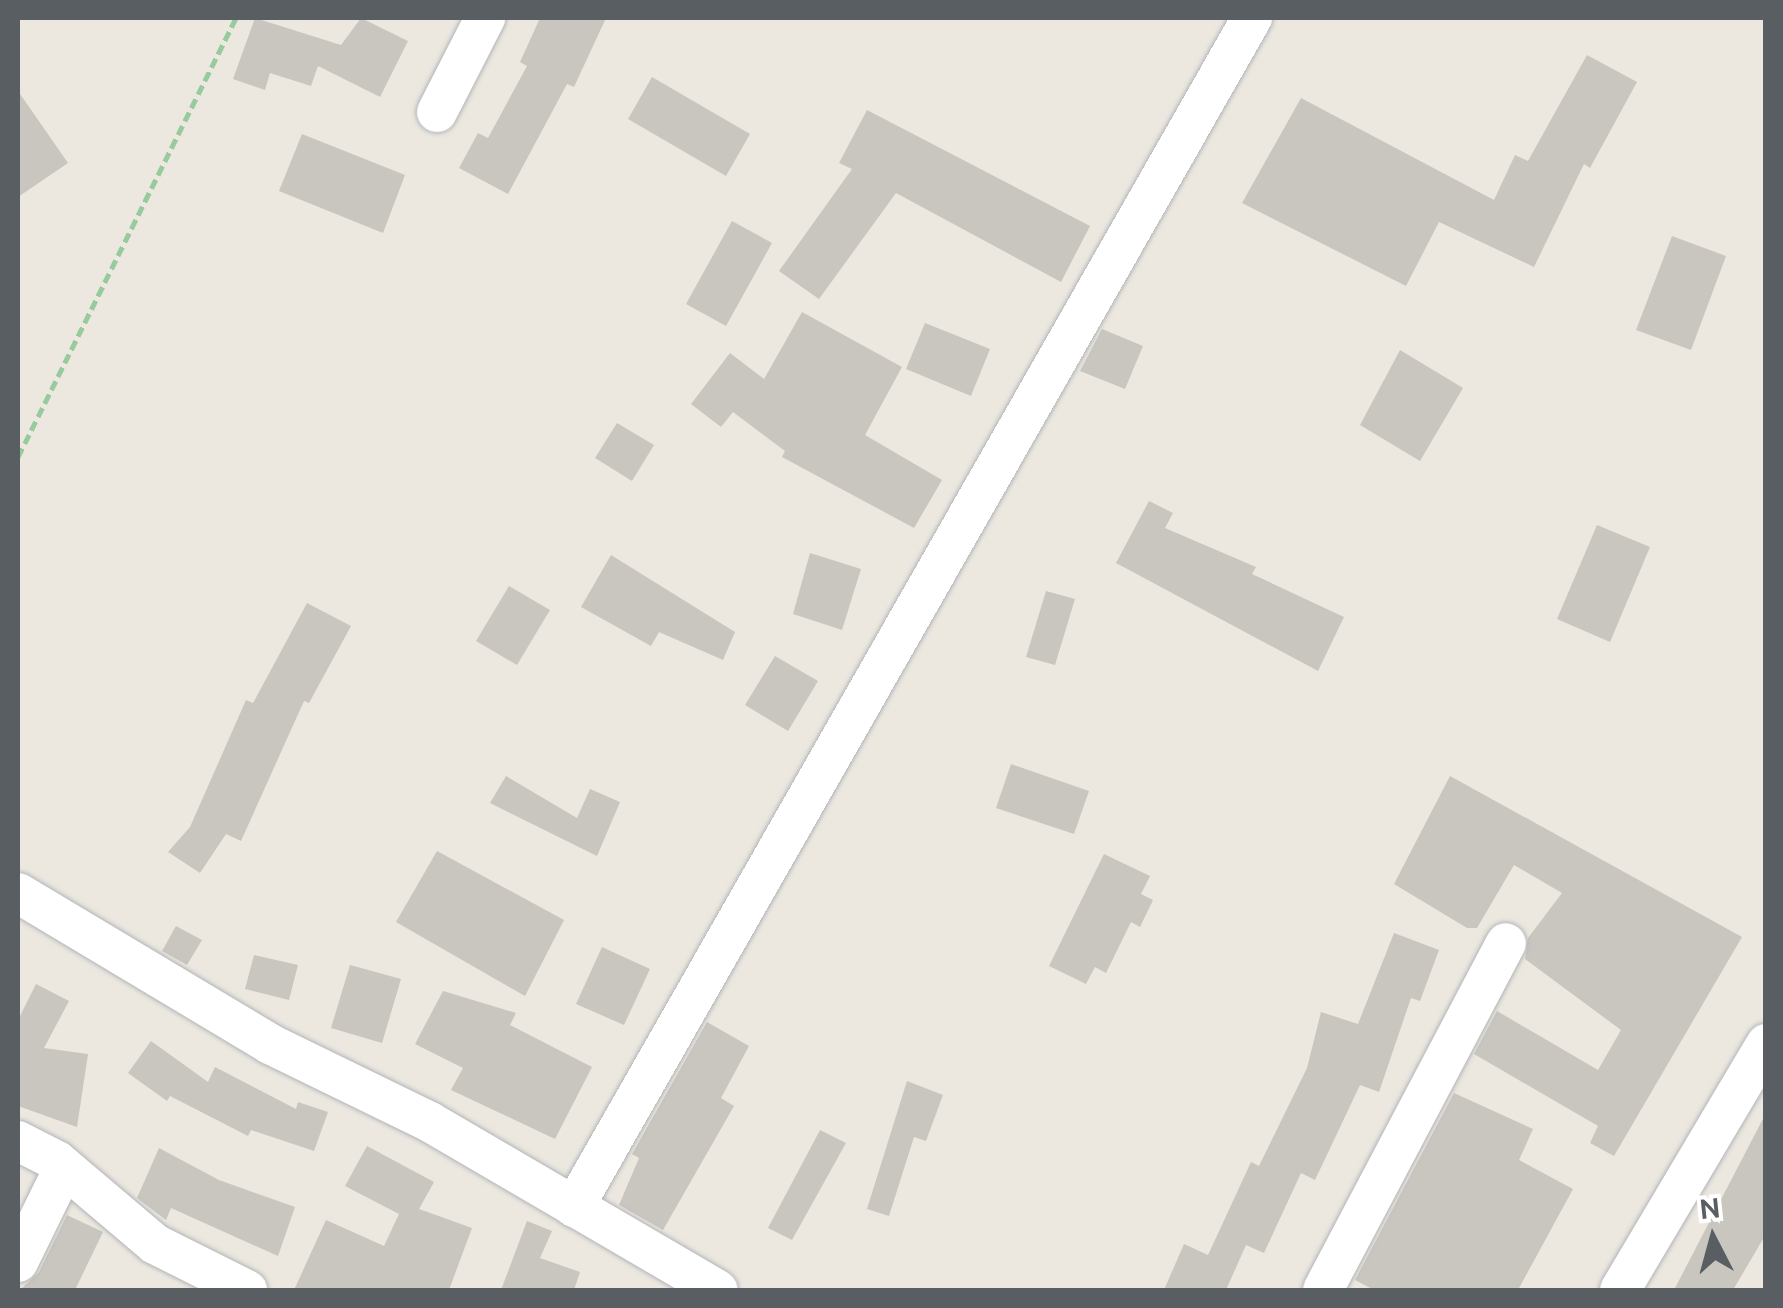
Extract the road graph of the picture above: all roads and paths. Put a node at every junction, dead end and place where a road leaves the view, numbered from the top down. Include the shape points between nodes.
1 (236, 18) edge
2 (485, 18) edge
3 (1252, 18) edge
4 (437, 112) dead end
5 (18, 458) edge
6 (18, 893) edge
7 (1506, 943) dead end
8 (1766, 1044) edge
9 (18, 1141) edge
10 (64, 1168) junction
11 (574, 1207) junction
12 (18, 1262) edge
13 (247, 1290) edge
14 (718, 1290) edge
15 (1324, 1290) edge
16 (1620, 1290) edge

1 - 5 path
2 - 4 street
3 - 11 street
6 - 11 street via 270,1044 430,1122
7 - 15 street
8 - 16 street
9 - 10 street
10 - 12 street
10 - 13 street via 155,1244
11 - 14 street

